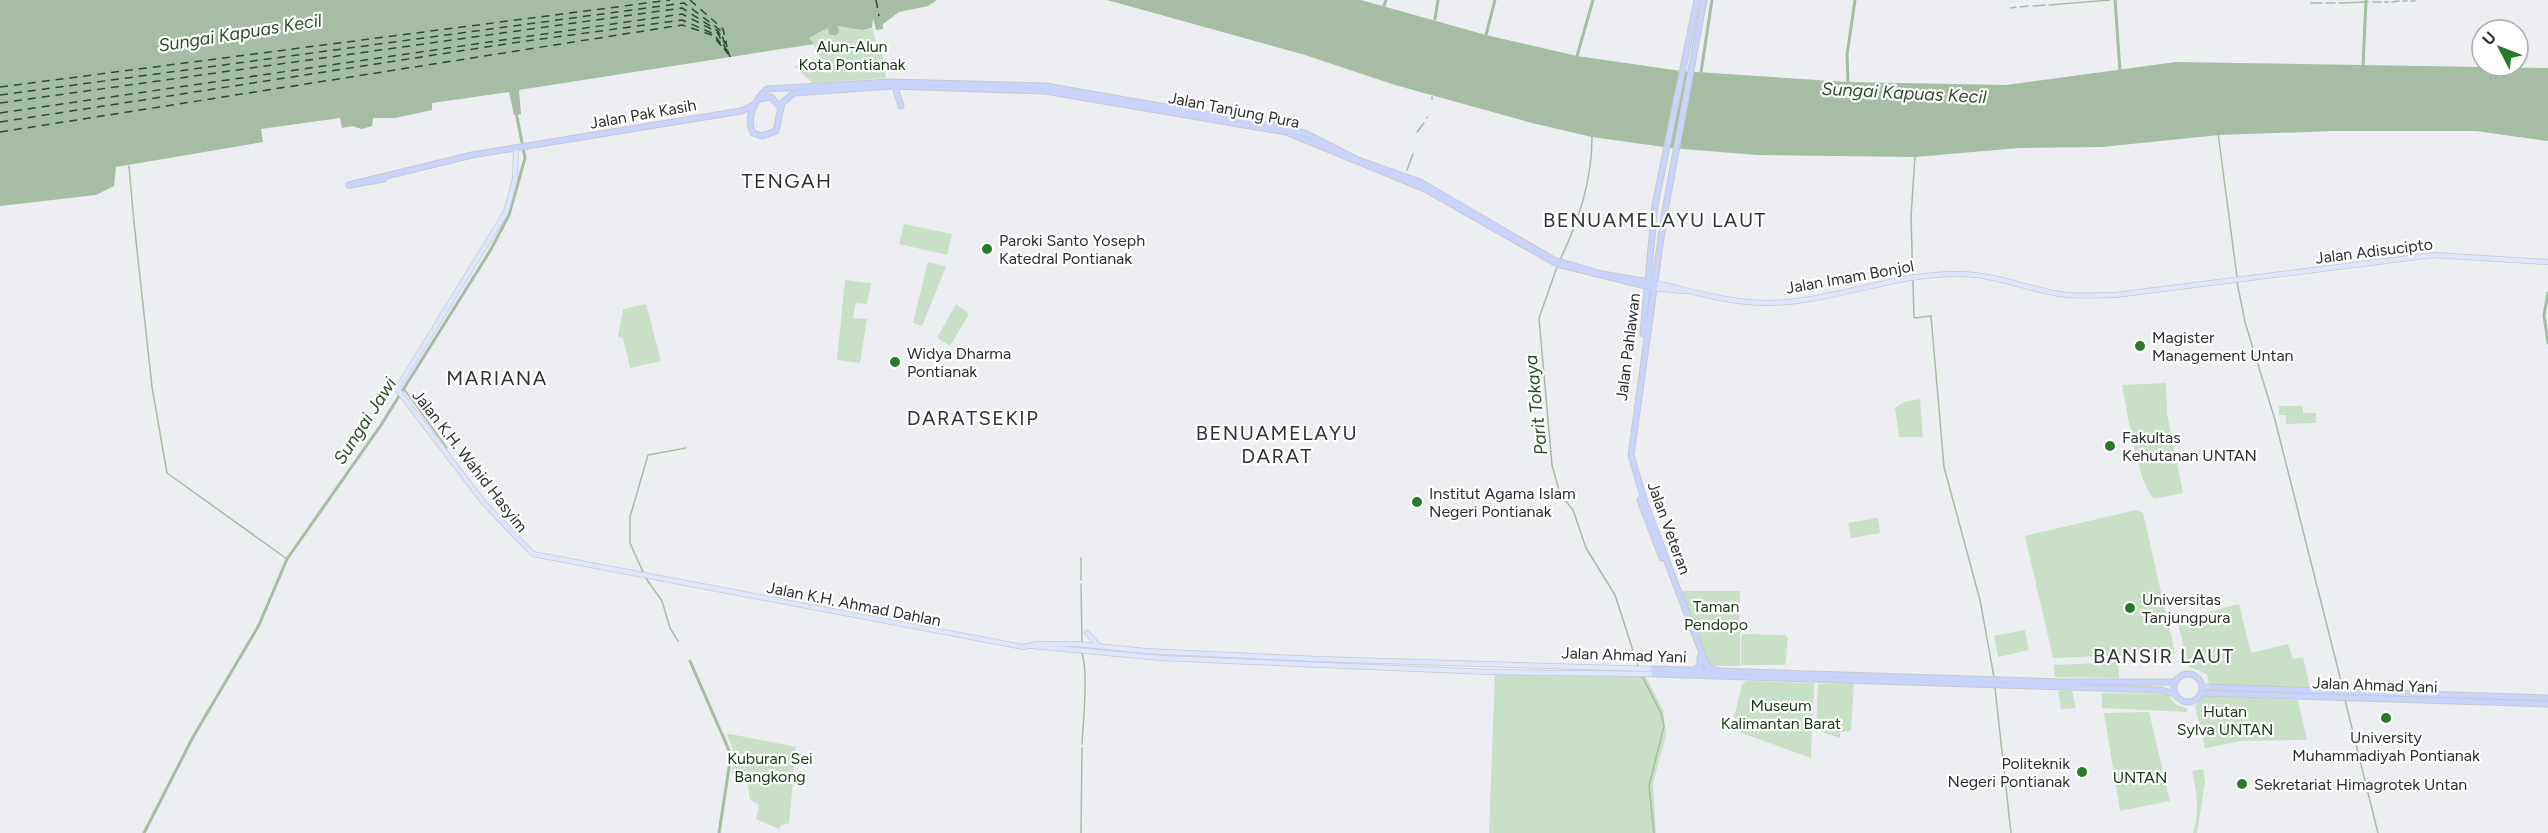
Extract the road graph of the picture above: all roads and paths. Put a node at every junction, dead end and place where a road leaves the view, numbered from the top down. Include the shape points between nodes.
1 (1697, 0) edge
2 (1704, 0) edge
3 (893, 84) junction
4 (790, 91) junction
5 (756, 102) junction
6 (901, 106) dead end
7 (781, 109) junction
8 (750, 119) junction
9 (568, 142) junction
10 (519, 149) junction
11 (2548, 262) edge
12 (2234, 281) joint
13 (1652, 285) junction
14 (1634, 417) joint
15 (696, 587) joint
16 (1087, 633) dead end
17 (1693, 636) junction
18 (1100, 646) junction
19 (1085, 648) junction
20 (1177, 655) junction
21 (1260, 659) junction
22 (1392, 661) junction
23 (1391, 668) junction
24 (1540, 669) junction
25 (1695, 670) junction
26 (1654, 672) junction
27 (1717, 672) junction
28 (1994, 682) junction
29 (2175, 682) junction
30 (2162, 687) junction
31 (2202, 690) junction
32 (2175, 694) junction
33 (2369, 696) junction
34 (2548, 698) edge
35 (2548, 704) edge

1 - 13 highway via 1655,205
2 - 13 highway
3 - 4 highway
3 - 4 highway, Jalan Tanjung Pura
3 - 6 highway
3 - 13 highway, Jalan Tanjung Pura via 1049,87 1299,135 1425,189 1553,261
4 - 5 highway, Jalan Pak Kasih via 767,89
4 - 7 highway
5 - 7 highway via 771,97
5 - 8 highway
5 - 9 highway, Jalan Pak Kasih via 741,111
7 - 8 highway via 776,131 770,134 755,135
8 - 9 highway, Jalan Pak Kasih via 732,116
9 - 10 highway, Jalan Pak Kasih
10 - 10 highway via 362,184 349,185 504,149
10 - 15 main road, Jalan K.H. Wahid Hasyim via 509,205 400,391 483,502 528,552
11 - 12 main road, Jalan Adisucipto via 2437,254
12 - 13 main road, Jalan Imam Bonjol via 2115,295 2067,296 1981,276 1916,275 1854,290 1768,303
13 - 14 highway, Jalan Pahlawan
14 - 17 highway, Jalan Veteran via 1629,462
15 - 19 main road, Jalan K.H. Ahmad Dahlan via 1023,647
16 - 18 main road
17 - 25 highway, Jalan Veteran via 1701,660
17 - 27 highway, Jalan Veteran via 1707,665
18 - 19 main road, Jalan Ahmad Yani
18 - 20 main road, Jalan Ahmad Yani
19 - 20 main road, Jalan Ahmad Yani
20 - 21 main road, Jalan Ahmad Yani
21 - 22 main road, Jalan Ahmad Yani
21 - 23 main road, Jalan Ahmad Yani
22 - 23 main road
22 - 24 main road, Jalan Ahmad Yani
23 - 24 main road, Jalan Ahmad Yani
24 - 26 main road, Jalan Ahmad Yani
25 - 26 highway, Jalan Ahmad Yani
25 - 27 highway, Jalan Ahmad Yani
26 - 28 highway, Jalan Ahmad Yani
27 - 28 highway, Jalan Ahmad Yani
28 - 30 highway, Jalan Ahmad Yani
29 - 30 highway
29 - 31 highway via 2189,673 2197,676
29 - 32 highway
30 - 32 highway
31 - 32 highway via 2190,702
31 - 33 highway, Jalan Ahmad Yani
33 - 34 highway, Jalan Ahmad Yani
33 - 35 highway, Jalan Ahmad Yani

